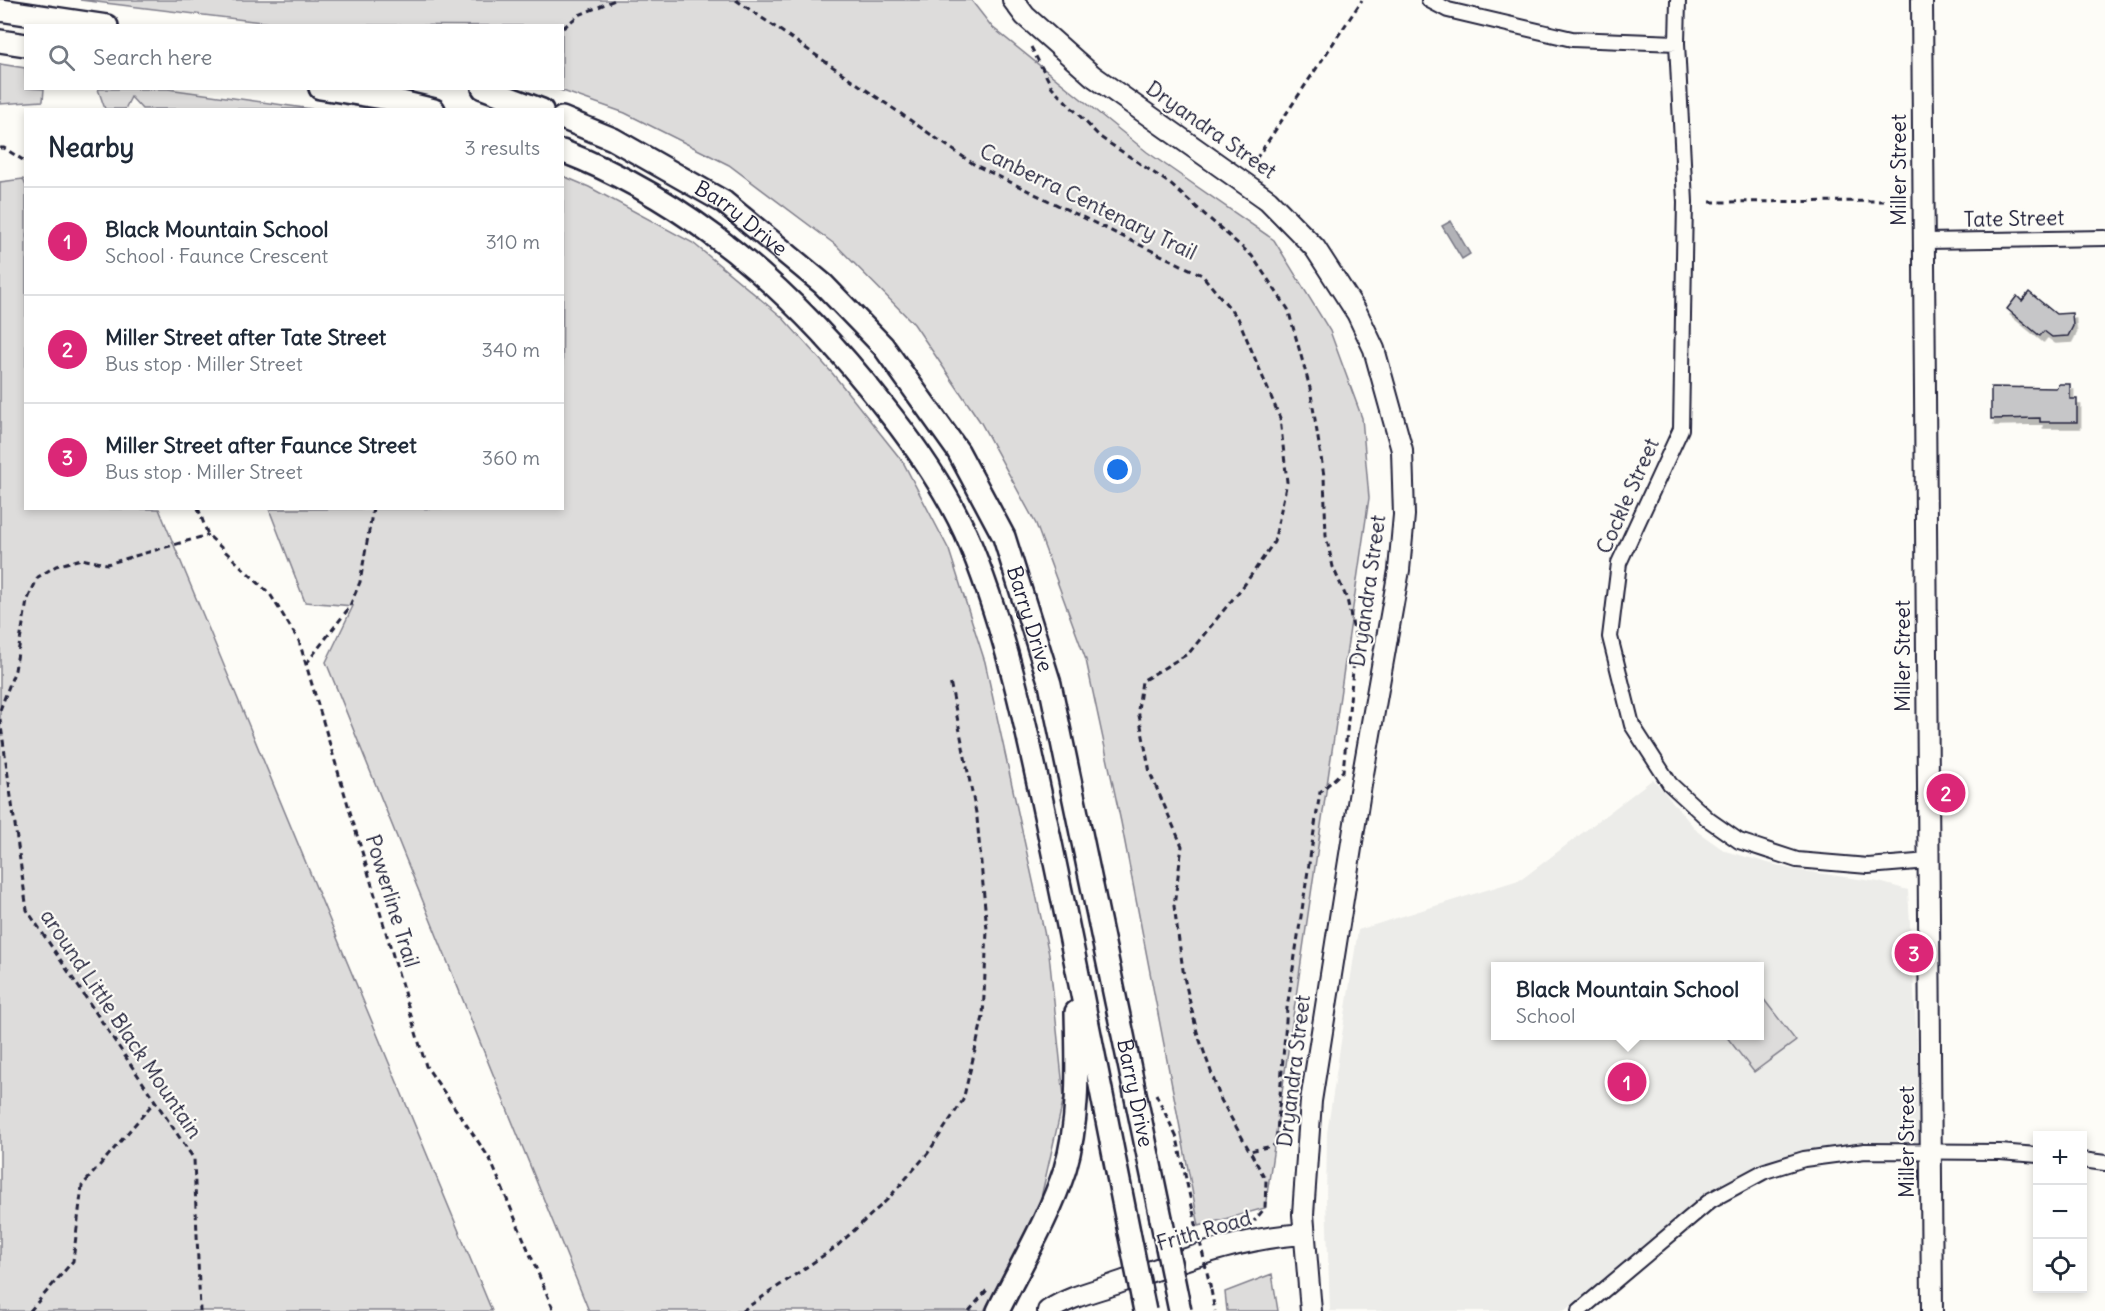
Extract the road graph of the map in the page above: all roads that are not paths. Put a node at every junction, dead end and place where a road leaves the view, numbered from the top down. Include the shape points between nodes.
1 (1013, 0) edge
2 (1429, 0) edge
3 (1678, 0) edge
4 (1922, 0) edge
5 (0, 10) edge
6 (93, 24) edge
7 (0, 42) edge
8 (1677, 43) junction
9 (24, 45) edge
10 (333, 90) edge
11 (491, 90) edge
12 (426, 108) edge
13 (537, 108) edge
14 (564, 119) edge
15 (564, 152) edge
16 (2105, 238) edge
17 (1924, 241) junction
18 (1929, 861) junction
19 (1075, 956) junction
20 (1931, 1152) junction
21 (2033, 1155) edge
22 (2087, 1161) edge
23 (2105, 1163) edge
24 (1304, 1234) junction
25 (1119, 1283) junction
26 (998, 1311) edge
27 (1048, 1311) edge
28 (1075, 1311) edge
29 (1145, 1311) edge
30 (1180, 1311) edge
31 (1311, 1311) edge
32 (1579, 1311) edge
33 (1932, 1311) edge

1 - 24 street, Dryandra Street via 1025,16 1093,76 1268,200 1315,248 1352,304 1374,349 1402,450 1404,515 1399,570 1311,1101
2 - 8 street via 1448,10 1572,39
3 - 8 street, Cockle Street
4 - 17 street, Miller Street
5 - 6 main road
7 - 9 main road
8 - 18 street, Cockle Street via 1685,202 1681,429 1619,563 1610,637 1632,725 1670,784 1739,841 1797,860 1868,866
10 - 12 main road
11 - 13 main road
14 - 30 main road, Barry Drive, bridge via 613,139 724,202 823,284 883,346 958,451 1004,537 1050,684
15 - 19 main road, Barry Drive via 595,163 704,226 792,300 848,360 920,452 970,544 1019,693
16 - 17 street, Tate Street
17 - 18 street, Miller Street
18 - 20 street, Miller Street
19 - 26 main road via 1077,1085 1067,1157 1047,1212
19 - 29 main road, Barry Drive, bridge
20 - 21 street
20 - 32 street via 1865,1151 1804,1159 1765,1171 1711,1200
20 - 33 street, Miller Street
22 - 23 street
24 - 25 street, Frith Road via 1227,1245
24 - 31 street, Dryandra Street
25 - 27 street, Frith Road via 1070,1299
25 - 28 street, Frith Road

